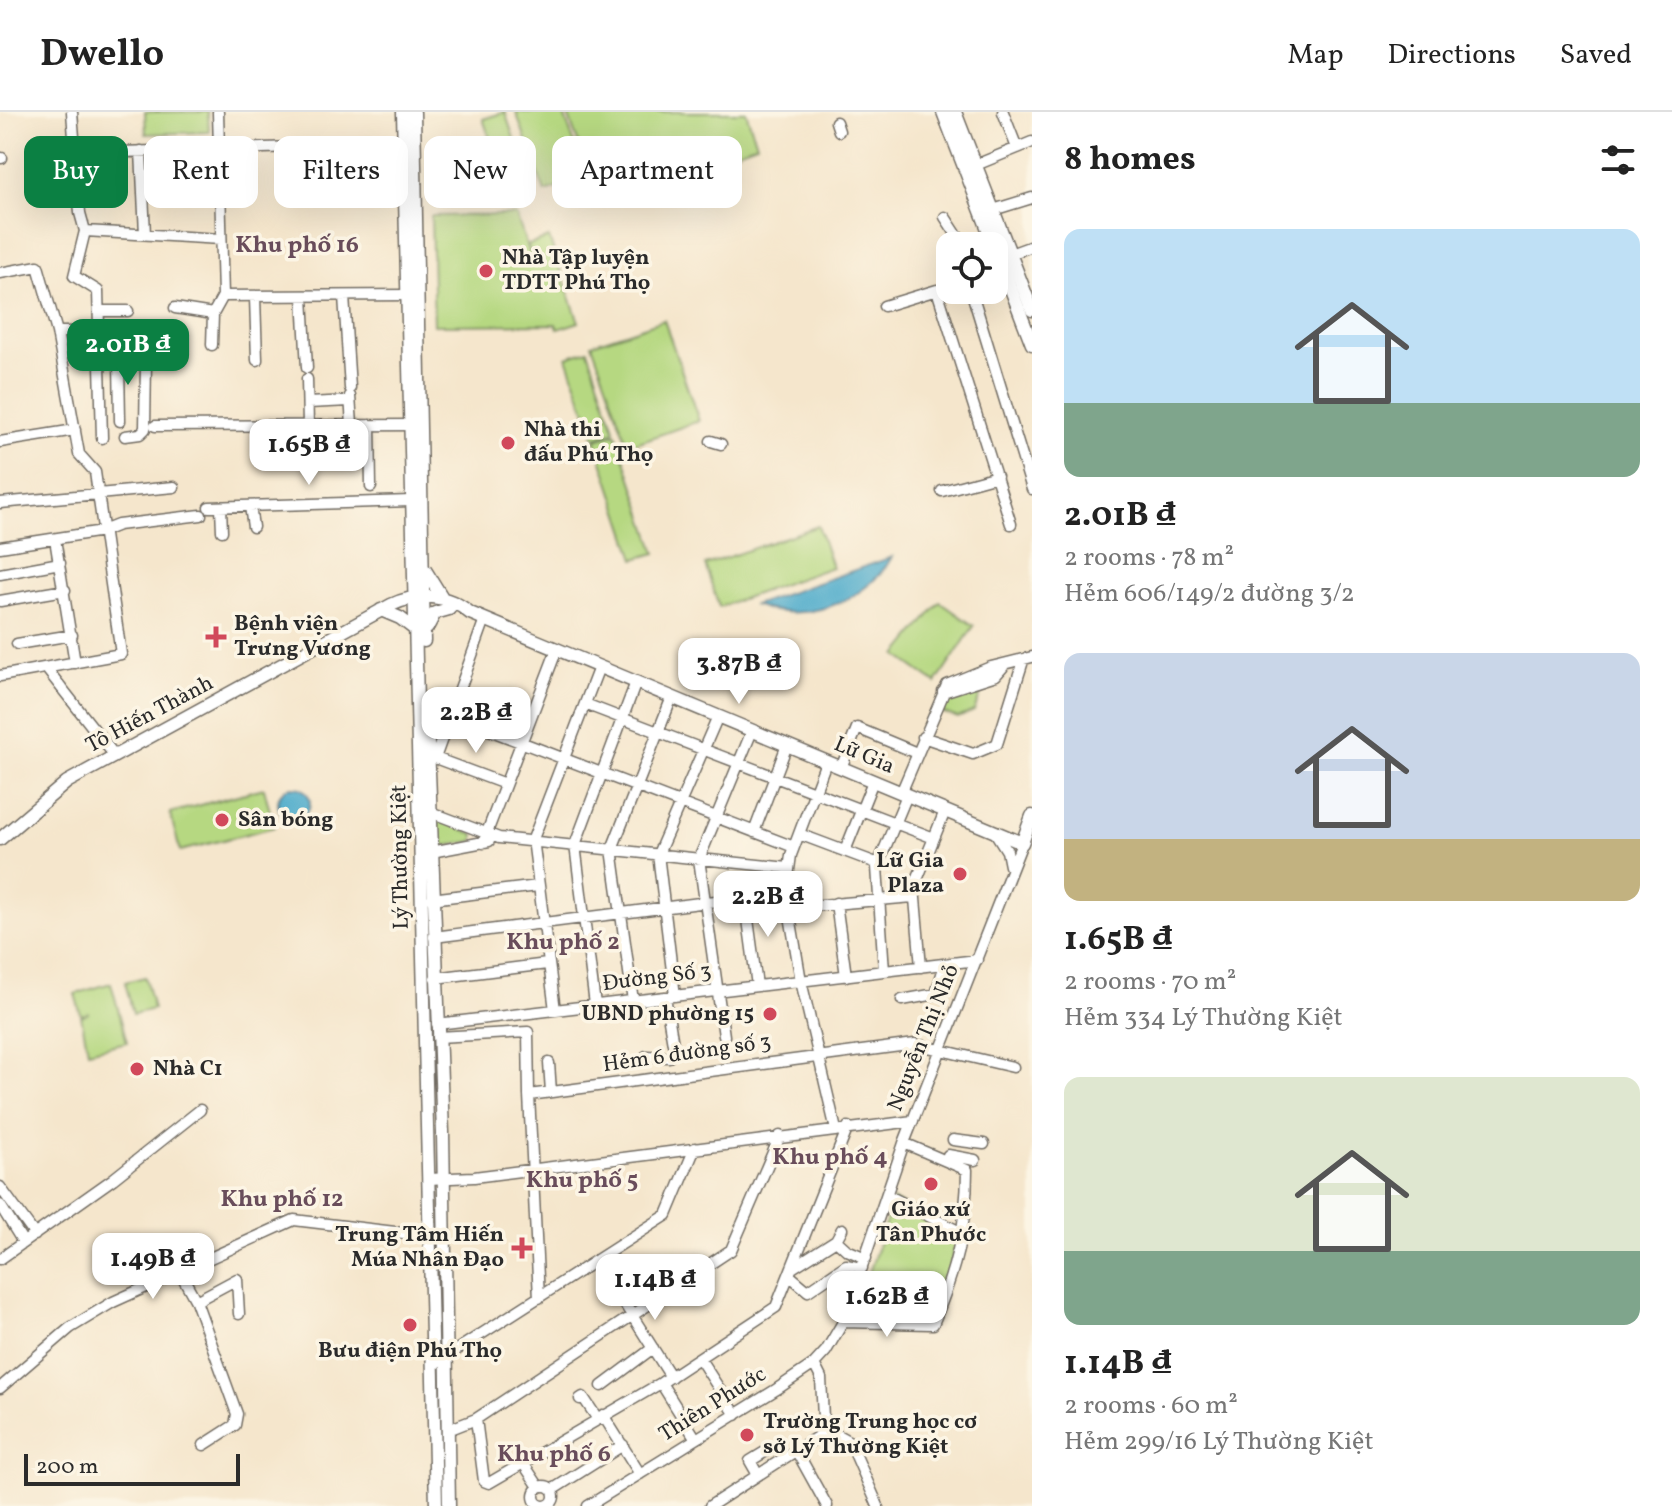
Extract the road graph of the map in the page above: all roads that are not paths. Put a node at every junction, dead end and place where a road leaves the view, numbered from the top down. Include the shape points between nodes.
1 (72, 112) edge
2 (218, 112) edge
3 (403, 112) edge
4 (414, 112) edge
5 (943, 112) edge
6 (955, 112) edge
7 (1003, 112) edge
8 (219, 136) edge
9 (404, 136) edge
10 (1032, 142) edge
11 (1017, 148) junction
12 (141, 151) junction
13 (144, 151) edge
14 (128, 152) edge
15 (970, 167) junction
16 (1032, 198) edge
17 (220, 208) edge
18 (407, 208) edge
19 (993, 210) junction
20 (945, 217) dead end
21 (85, 231) junction
22 (955, 232) edge
23 (992, 232) edge
24 (997, 232) edge
25 (145, 234) junction
26 (221, 239) junction
27 (1032, 246) edge
28 (1008, 255) edge
29 (1008, 269) edge
30 (0, 273) edge
31 (1008, 277) edge
32 (412, 295) junction
33 (223, 296) junction
34 (344, 296) junction
35 (255, 297) junction
36 (303, 297) junction
37 (975, 304) edge
38 (884, 306) dead end
39 (175, 308) dead end
40 (1032, 310) edge
41 (99, 311) junction
42 (128, 311) dead end
43 (213, 314) junction
44 (57, 332) junction
45 (100, 332) junction
46 (1032, 344) edge
47 (212, 345) dead end
48 (257, 360) dead end
49 (100, 361) junction
50 (119, 362) junction
51 (350, 394) junction
52 (308, 403) junction
53 (120, 421) dead end
54 (352, 425) junction
55 (370, 425) junction
56 (417, 425) junction
57 (155, 426) dead end
58 (308, 426) junction
59 (75, 430) junction
60 (125, 436) dead end
61 (102, 438) dead end
62 (0, 442) edge
63 (997, 476) junction
64 (174, 487) dead end
65 (371, 487) dead end
66 (1032, 489) edge
67 (942, 491) dead end
68 (98, 494) junction
69 (411, 501) junction
70 (0, 503) edge
71 (250, 506) junction
72 (210, 510) junction
73 (1011, 524) dead end
74 (253, 527) dead end
75 (103, 531) junction
76 (222, 531) dead end
77 (55, 539) junction
78 (0, 547) edge
79 (60, 563) junction
80 (425, 570) junction
81 (0, 574) edge
82 (65, 590) junction
83 (433, 600) junction
84 (0, 601) edge
85 (381, 610) junction
86 (485, 619) junction
87 (72, 635) junction
88 (421, 635) junction
89 (17, 644) dead end
90 (557, 649) junction
91 (1027, 659) edge
92 (75, 663) junction
93 (599, 667) junction
94 (46, 668) junction
95 (0, 676) edge
96 (636, 682) junction
97 (672, 697) junction
98 (585, 704) junction
99 (450, 715) junction
100 (718, 716) junction
101 (622, 718) junction
102 (658, 731) junction
103 (752, 731) junction
104 (923, 737) junction
105 (521, 741) junction
106 (787, 745) junction
107 (704, 749) junction
108 (917, 753) junction
109 (115, 756) junction
110 (432, 758) junction
111 (564, 759) junction
112 (738, 762) junction
113 (826, 762) junction
114 (841, 768) junction
115 (602, 774) junction
116 (775, 776) junction
117 (873, 781) junction
118 (505, 784) junction
119 (637, 787) junction
120 (815, 792) junction
121 (904, 794) junction
122 (680, 804) junction
123 (424, 810) junction
124 (861, 810) junction
125 (945, 811) junction
126 (1032, 815) edge
127 (716, 817) junction
128 (896, 822) junction
129 (754, 832) junction
130 (995, 832) junction
131 (799, 834) junction
132 (485, 838) junction
133 (934, 838) junction
134 (0, 839) edge
135 (533, 839) junction
136 (1022, 843) junction
137 (575, 845) junction
138 (794, 847) junction
139 (612, 849) junction
140 (845, 851) junction
141 (425, 853) junction
142 (658, 854) junction
143 (699, 859) junction
144 (879, 864) junction
145 (788, 868) junction
146 (1010, 873) junction
147 (538, 886) junction
148 (786, 892) junction
149 (745, 897) junction
150 (913, 897) junction
151 (431, 899) junction
152 (877, 900) junction
153 (705, 902) junction
154 (836, 903) junction
155 (663, 907) junction
156 (787, 908) junction
157 (620, 913) junction
158 (584, 918) junction
159 (542, 923) junction
160 (434, 937) junction
161 (977, 960) junction
162 (547, 964) junction
163 (945, 964) junction
164 (921, 967) junction
165 (884, 971) junction
166 (846, 976) junction
167 (435, 978) junction
168 (801, 981) junction
169 (757, 986) junction
170 (719, 991) junction
171 (670, 996) junction
172 (633, 1001) junction
173 (902, 1001) dead end
174 (595, 1005) junction
175 (555, 1010) junction
176 (438, 1030) junction
177 (724, 1036) dead end
178 (673, 1044) dead end
179 (943, 1049) junction
180 (646, 1056) dead end
181 (819, 1057) junction
182 (549, 1063) dead end
183 (1013, 1067) dead end
184 (663, 1078) junction
185 (551, 1092) junction
186 (529, 1095) junction
187 (200, 1110) dead end
188 (913, 1121) junction
189 (848, 1127) junction
190 (836, 1130) junction
191 (780, 1136) junction
192 (953, 1140) dead end
193 (904, 1143) junction
194 (984, 1144) dead end
195 (695, 1148) junction
196 (948, 1155) dead end
197 (975, 1160) dead end
198 (534, 1168) junction
199 (443, 1178) junction
200 (428, 1179) junction
201 (887, 1195) junction
202 (1, 1197) edge
203 (842, 1229) dead end
204 (964, 1234) junction
205 (35, 1235) junction
206 (437, 1237) junction
207 (836, 1240) junction
208 (23, 1242) junction
209 (0, 1259) edge
210 (597, 1260) junction
211 (864, 1263) junction
212 (179, 1270) junction
213 (791, 1272) junction
214 (539, 1298) junction
215 (196, 1301) junction
216 (239, 1314) dead end
217 (632, 1316) junction
218 (843, 1322) junction
219 (653, 1348) junction
220 (446, 1356) junction
221 (700, 1359) junction
222 (814, 1364) junction
223 (433, 1365) junction
224 (666, 1380) junction
225 (602, 1386) dead end
226 (0, 1388) edge
227 (580, 1399) dead end
228 (736, 1415) junction
229 (600, 1417) junction
230 (476, 1419) junction
231 (448, 1430) junction
232 (828, 1430) junction
233 (696, 1439) junction
234 (204, 1445) dead end
235 (623, 1445) junction
236 (773, 1447) dead end
237 (796, 1450) junction
238 (523, 1463) junction
239 (640, 1474) junction
240 (758, 1475) junction
241 (539, 1487) junction
242 (552, 1490) junction
243 (441, 1504) edge
244 (532, 1504) edge
245 (550, 1505) edge
246 (588, 1506) edge
247 (710, 1506) edge
248 (827, 1506) edge
249 (878, 1506) edge

1 - 21 street
2 - 8 street
3 - 9 main road, Lý Thường Kiệt
4 - 32 main road, Lý Thường Kiệt
5 - 15 main road
6 - 15 main road
7 - 11 street
10 - 11 street
11 - 15 street
12 - 13 street
12 - 14 street
12 - 25 street
15 - 19 main road
15 - 23 main road
16 - 19 street
17 - 26 street
18 - 32 main road, Lý Thường Kiệt
19 - 24 main road
20 - 22 street
21 - 25 street
21 - 41 street via 74,276 98,291
25 - 26 street
26 - 33 street
27 - 28 street
29 - 40 main road
30 - 44 street via 38,266
31 - 46 main road
32 - 34 street
32 - 56 main road, Lý Thường Kiệt
33 - 35 street
33 - 43 street
34 - 36 street
34 - 51 street
35 - 36 street
35 - 48 street
36 - 52 street
37 - 66 street
38 - 63 street via 937,290
39 - 43 street
41 - 42 street
41 - 45 street
43 - 47 street
44 - 45 street
44 - 59 street
45 - 49 street
49 - 50 street
49 - 61 street
50 - 53 street
50 - 60 street via 146,362 145,429
51 - 52 street
51 - 54 street
52 - 58 street
54 - 55 street
54 - 58 street
55 - 56 street
55 - 65 street
56 - 69 main road, Lý Thường Kiệt
56 - 80 main road, Lý Thường Kiệt
57 - 58 street
59 - 62 street
59 - 68 street via 79,454 95,472
63 - 67 street
63 - 73 street
64 - 68 street
68 - 70 street
68 - 75 street
69 - 71 street
69 - 83 main road, Lý Thường Kiệt
71 - 72 street
71 - 74 street
72 - 75 street
72 - 76 street
75 - 77 street
75 - 92 street via 121,654
77 - 78 street
77 - 79 street
79 - 81 street
79 - 82 street
80 - 83 main road, Lý Thường Kiệt
80 - 83 main road
82 - 84 street
82 - 87 street
83 - 85 main road, Tô Hiến Thành
83 - 86 main road, Lữ Gia
83 - 88 main road, Lý Thường Kiệt
83 - 88 main road via 433,616
85 - 88 main road
85 - 109 main road, Tô Hiến Thành
86 - 90 main road, Lữ Gia
86 - 99 street
87 - 89 street
87 - 92 street
88 - 110 main road, Lý Thường Kiệt
88 - 123 main road, Lý Thường Kiệt
90 - 93 main road, Lữ Gia
90 - 105 street
91 - 104 street via 947,685
91 - 104 street via 997,744 973,754
92 - 94 street
93 - 96 main road, Lữ Gia
93 - 98 street
94 - 95 street
94 - 109 street
96 - 97 main road, Lữ Gia
96 - 101 street
97 - 100 main road, Lữ Gia
97 - 102 street
98 - 101 street
98 - 111 street
99 - 105 street
99 - 110 street
100 - 103 main road, Lữ Gia
100 - 107 street
101 - 102 street
101 - 115 street
102 - 107 street
102 - 119 street
103 - 106 main road, Lữ Gia
103 - 112 street
104 - 108 street
105 - 111 street
105 - 118 street
106 - 113 main road, Lữ Gia
106 - 116 street
107 - 112 street
107 - 122 street
108 - 114 street via 857,728
108 - 121 street
109 - 134 main road, Tô Hiến Thành via 67,782
110 - 118 street
110 - 123 main road, Lý Thường Kiệt
111 - 115 street
111 - 135 street
112 - 116 street
112 - 127 street
113 - 114 main road, Lữ Gia
113 - 120 street
114 - 117 main road, Lữ Gia
115 - 119 street
115 - 137 street
116 - 120 street
116 - 129 street
117 - 121 main road, Lữ Gia
117 - 124 street
118 - 132 street
119 - 122 street
119 - 139 street
120 - 124 street
120 - 131 street
121 - 125 main road, Lữ Gia
121 - 128 street
122 - 127 street
122 - 142 street
123 - 132 street
123 - 141 main road, Lý Thường Kiệt
124 - 128 street
124 - 140 street
125 - 130 main road, Lữ Gia
125 - 133 street
126 - 130 main road via 1013,830
126 - 136 main road, Nguyễn Thị Nhỏ
127 - 129 street
127 - 143 street
128 - 133 street
128 - 144 street
129 - 138 street
130 - 136 main road, Lữ Gia
130 - 146 street via 1011,861
131 - 138 street
131 - 140 street
132 - 135 street
132 - 141 street
133 - 150 street
135 - 137 street
135 - 147 street
136 - 146 street, Nguyễn Thị Nhỏ
137 - 139 street
137 - 158 street
138 - 145 street
139 - 142 street
139 - 157 street
140 - 144 street
141 - 151 main road, Lý Thường Kiệt
141 - 200 main road, Lý Thường Kiệt
142 - 143 street
142 - 155 street
143 - 145 street
143 - 153 street
144 - 152 street
145 - 148 street
146 - 161 street, Nguyễn Thị Nhỏ
147 - 151 street
147 - 159 street
148 - 149 street
148 - 156 street
149 - 153 street
149 - 169 street
150 - 152 street
150 - 164 street
151 - 160 main road, Lý Thường Kiệt
152 - 154 street
152 - 165 street
153 - 155 street
153 - 170 street
154 - 156 street
154 - 166 street
155 - 157 street
155 - 171 street
156 - 168 street
157 - 158 street
157 - 172 street
158 - 159 street
158 - 174 street
159 - 160 street
159 - 162 street
160 - 167 main road, Lý Thường Kiệt
161 - 163 street, Đường Số 3
161 - 179 street, Nguyễn Thị Nhỏ
162 - 167 street
162 - 175 street
163 - 164 street, Đường Số 3
163 - 173 street via 936,994
164 - 165 street, Đường Số 3
165 - 166 street, Đường Số 3
166 - 168 street, Đường Số 3
167 - 176 main road, Lý Thường Kiệt
168 - 169 street, Đường Số 3
168 - 181 street
169 - 170 street, Đường Số 3
170 - 171 street, Đường Số 3
170 - 177 street
171 - 172 street, Đường Số 3
171 - 178 street
172 - 174 street, Đường Số 3
174 - 175 street, Đường Số 3
175 - 176 street, Đường Số 3
176 - 186 street via 528,1032
176 - 199 main road, Lý Thường Kiệt
179 - 181 street, Hẻm 6 đường số 3 via 915,1044
179 - 183 street, Hẻm 6 đường số 3
179 - 188 street, Nguyễn Thị Nhỏ
180 - 184 street via 664,1058
181 - 184 street, Hẻm 6 đường số 3
181 - 190 street
182 - 185 street
184 - 185 street, Hẻm 6 đường số 3
185 - 186 street, Hẻm 6 đường số 3
186 - 198 street
187 - 205 street
188 - 189 street
188 - 193 street, Nguyễn Thị Nhỏ
189 - 190 street
189 - 213 street
190 - 191 street
191 - 195 street
191 - 217 street via 731,1250
192 - 194 street
193 - 201 street, Nguyễn Thị Nhỏ
193 - 204 street via 967,1170
195 - 198 street
195 - 210 street via 667,1215
196 - 197 street
198 - 199 street
198 - 214 street
199 - 200 street
199 - 206 main road, Lý Thường Kiệt
200 - 206 main road, Lý Thường Kiệt
201 - 204 street
201 - 211 street, Nguyễn Thị Nhỏ
202 - 205 street
202 - 208 street
203 - 207 street
204 - 218 street via 933,1324
205 - 208 street
206 - 212 street via 294,1220
206 - 220 main road, Lý Thường Kiệt
206 - 223 main road, Lý Thường Kiệt
207 - 211 street
207 - 213 street
208 - 209 street
210 - 214 street
210 - 217 street
211 - 213 street via 846,1265 831,1282 808,1291
211 - 218 street, Nguyễn Thị Nhỏ
212 - 215 street
212 - 226 street via 70,1328
213 - 221 street via 776,1307
214 - 220 street
215 - 216 street via 237,1279
215 - 234 street via 237,1414 235,1425
217 - 219 street
217 - 230 street
218 - 222 street, Thiên Phước
219 - 224 street
219 - 225 street
220 - 223 street
220 - 231 main road, Lý Thường Kiệt
221 - 224 street
221 - 228 street
222 - 228 street, Thiên Phước
222 - 232 street
223 - 243 main road, Lý Thường Kiệt
224 - 229 street
224 - 233 street
227 - 229 street
228 - 233 street, Thiên Phước
229 - 235 street
229 - 238 street
230 - 231 street
230 - 238 street via 484,1481
231 - 243 main road, Lý Thường Kiệt
232 - 237 street
232 - 249 street via 850,1442
233 - 239 street, Thiên Phước
235 - 239 street
235 - 242 street
236 - 240 street via 750,1461
237 - 240 street
237 - 248 street
238 - 241 street
239 - 246 street, Thiên Phước
240 - 247 street
241 - 242 street
241 - 244 street
242 - 245 street
244 - 245 street

